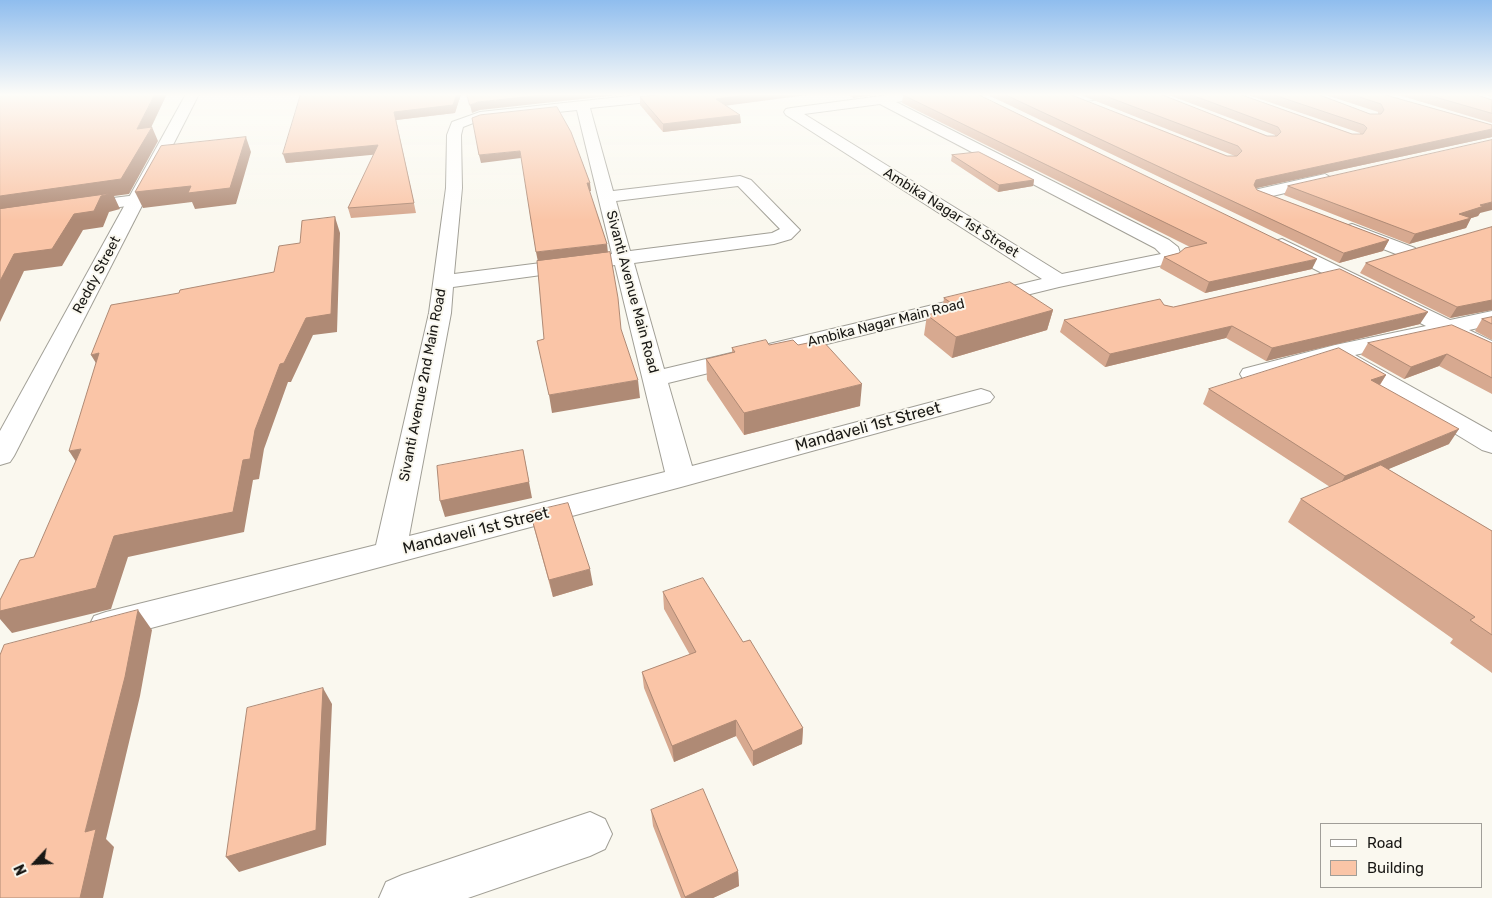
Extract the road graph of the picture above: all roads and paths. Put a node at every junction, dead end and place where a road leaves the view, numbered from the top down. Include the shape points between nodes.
1 (171, 136) edge
2 (454, 136) edge
3 (590, 136) edge
4 (830, 136) edge
5 (952, 136) edge
6 (1336, 176) edge
7 (606, 196) junction
8 (137, 200) junction
9 (1288, 204) edge
10 (68, 209) edge
11 (1334, 223) edge
12 (1267, 238) edge
13 (622, 258) junction
14 (1380, 260) edge
15 (1361, 265) dead end
16 (1337, 272) junction
17 (1302, 280) edge
18 (1059, 281) junction
19 (443, 282) junction
20 (1492, 318) edge
21 (1446, 327) junction
22 (1492, 350) edge
23 (1335, 352) junction
24 (1252, 374) edge
25 (654, 378) junction
26 (981, 397) dead end
27 (1492, 444) edge
28 (0, 456) edge
29 (681, 478) junction
30 (390, 552) junction
31 (76, 634) edge
32 (590, 834) dead end
33 (402, 898) edge

1 - 8 street, Reddy Street
2 - 19 street, Sivanti Avenue 2nd Main Road via 454,188
3 - 7 street, Sivanti Avenue Main Road
4 - 18 street, Ambika Nagar 1st Street
5 - 18 street, Ambika Nagar Main Road via 1171,251 1168,258
6 - 9 street via 1260,194
7 - 13 street, Sivanti Avenue Main Road
7 - 13 street via 740,181 791,230 774,238
8 - 10 street
8 - 28 street, Reddy Street
11 - 14 street via 1416,249
12 - 16 street
13 - 19 street
13 - 25 street, Sivanti Avenue Main Road
15 - 16 street
16 - 17 street
16 - 21 street
18 - 25 street, Ambika Nagar Main Road
19 - 30 street, Sivanti Avenue 2nd Main Road via 438,322
20 - 21 street
21 - 22 street
21 - 23 street
23 - 24 street
23 - 27 street
25 - 29 street, Sivanti Avenue Main Road
26 - 29 street, Mandaveli 1st Street
29 - 30 street, Mandaveli 1st Street
30 - 31 street, Mandaveli 1st Street
32 - 33 street

